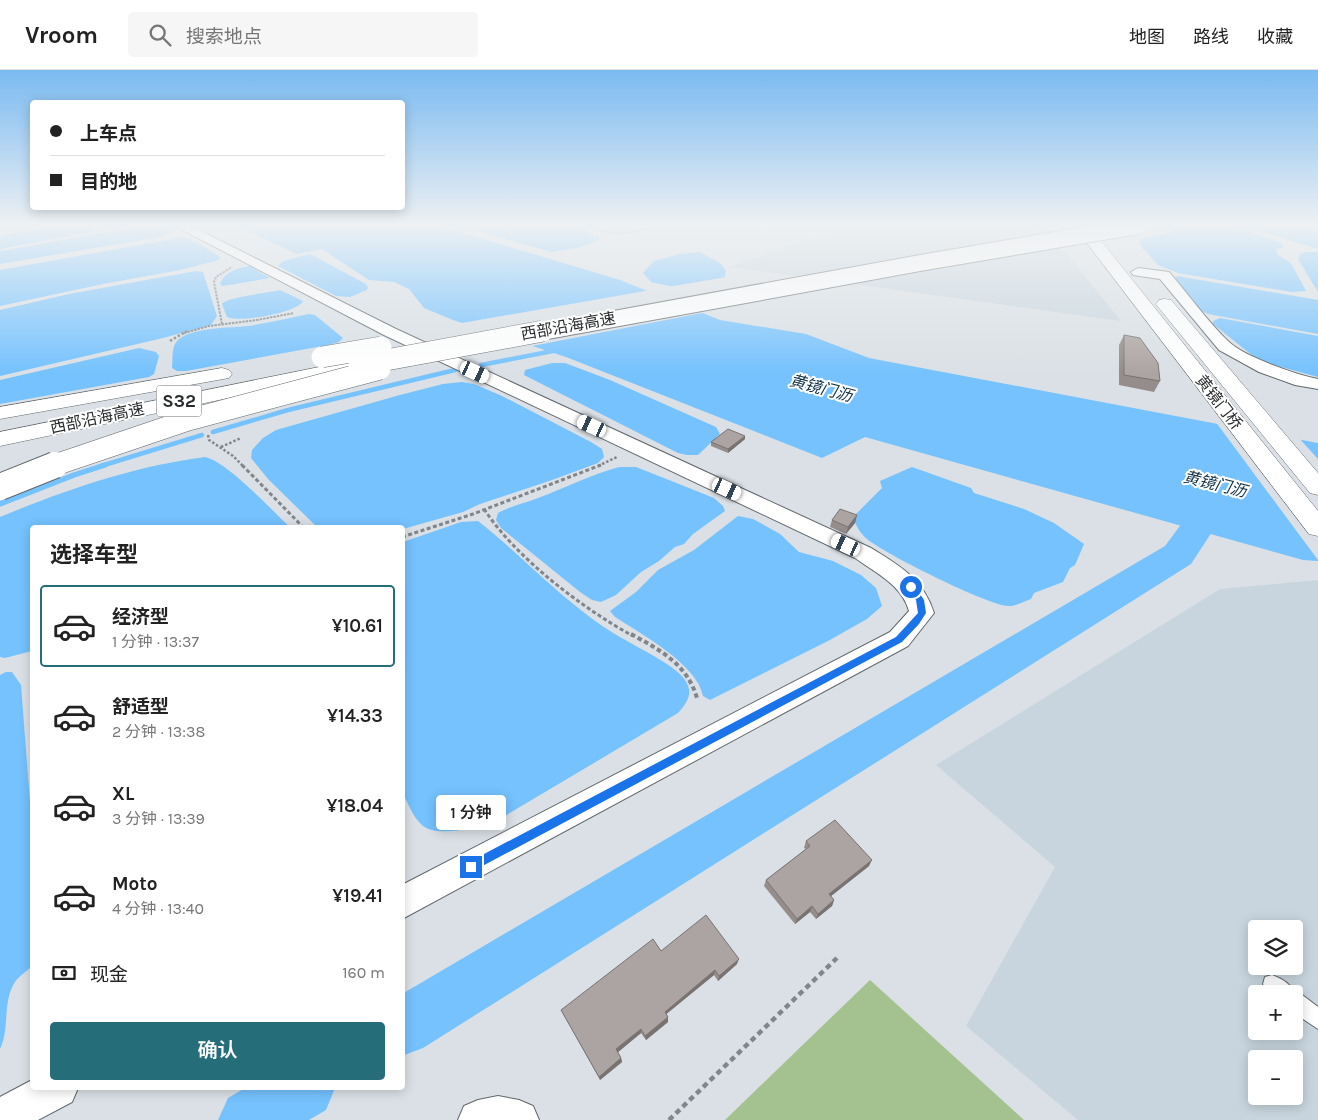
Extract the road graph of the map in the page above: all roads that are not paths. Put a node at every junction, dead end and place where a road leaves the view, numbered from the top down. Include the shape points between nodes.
1 (276, 275) edge
2 (780, 275) edge
3 (853, 275) edge
4 (1135, 275) edge
5 (1135, 275) edge
6 (1158, 275) edge
7 (522, 334) junction
8 (322, 358) junction
9 (1318, 384) edge
10 (0, 412) edge
11 (0, 424) edge
12 (0, 439) edge
13 (0, 486) edge
14 (1318, 488) edge
15 (1318, 528) edge
16 (405, 901) edge
17 (1303, 1008) edge
18 (1318, 1019) edge
19 (54, 1090) edge
20 (0, 1119) edge
21 (478, 1120) edge
22 (519, 1120) edge

1 - 16 street via 390,332 863,553 911,587 920,600 922,613 899,639
2 - 8 main road, 西部沿海高速 / S32, bridge
3 - 7 main road, 西部沿海高速 / S32, bridge
4 - 14 main road, 黄镜门桥
5 - 15 main road, 黄镜门桥
6 - 9 street via 1164,276 1225,347 1265,368
7 - 12 main road, 西部沿海高速 / S32, bridge
7 - 13 main road, bridge via 253,401 163,427
8 - 10 main road
8 - 11 main road, 西部沿海高速 / S32
17 - 18 lane
19 - 20 street
21 - 22 street via 498,1116

